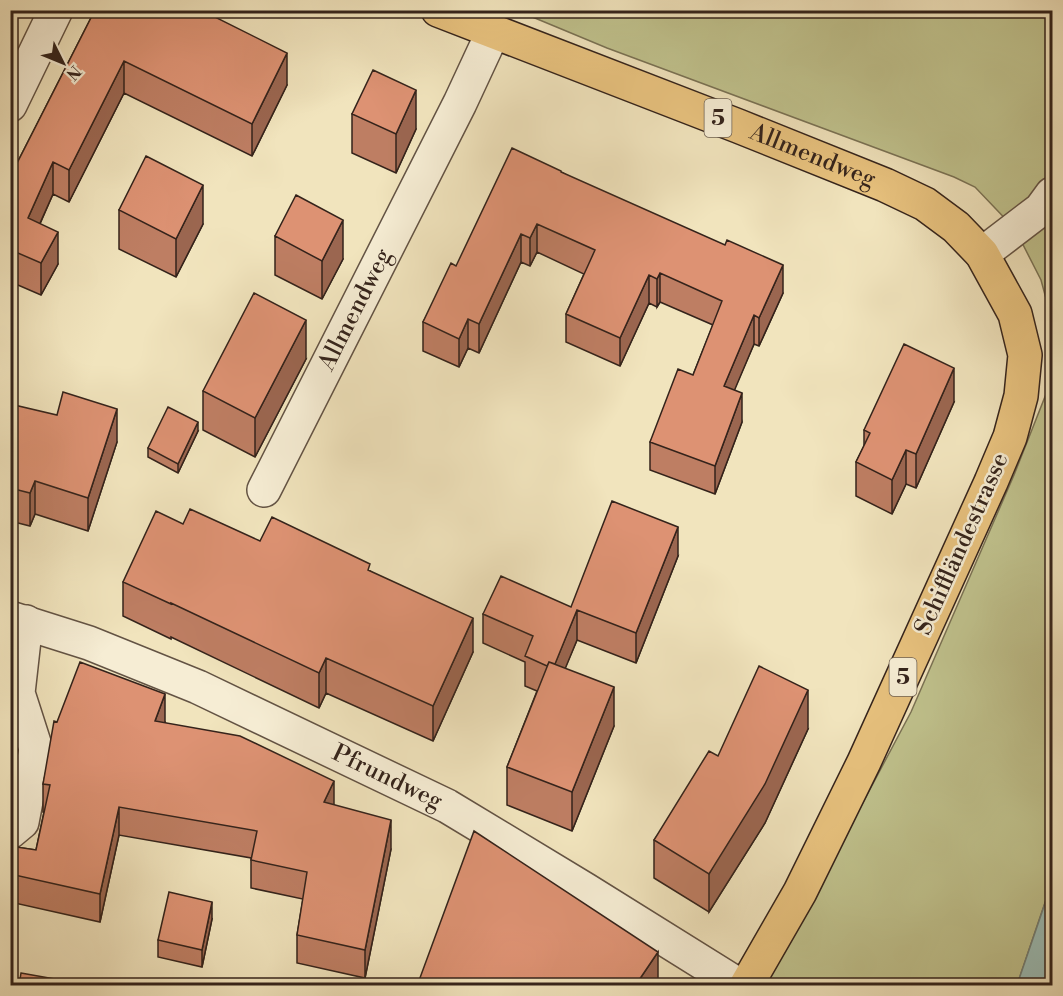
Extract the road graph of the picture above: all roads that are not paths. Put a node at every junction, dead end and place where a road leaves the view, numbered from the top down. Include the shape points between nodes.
1 (56, 10) edge
2 (438, 10) edge
3 (493, 32) junction
4 (10, 105) edge
5 (1053, 194) edge
6 (982, 254) junction
7 (264, 490) dead end
8 (18, 620) edge
9 (10, 832) edge
10 (740, 986) edge
11 (746, 986) edge

1 - 4 street
2 - 3 main road, Allmendweg / 5
3 - 6 main road, Allmendweg / 5 via 885,185 926,204
3 - 7 street, Allmendweg
5 - 6 street via 1041,209
6 - 11 main road, Schiffländestrasse / 5 via 1016,314 1025,355 1021,396 1010,437 864,762 800,892
8 - 9 street via 18,693 36,749 22,822
8 - 10 street, Pfrundweg via 89,643 198,687 447,806

